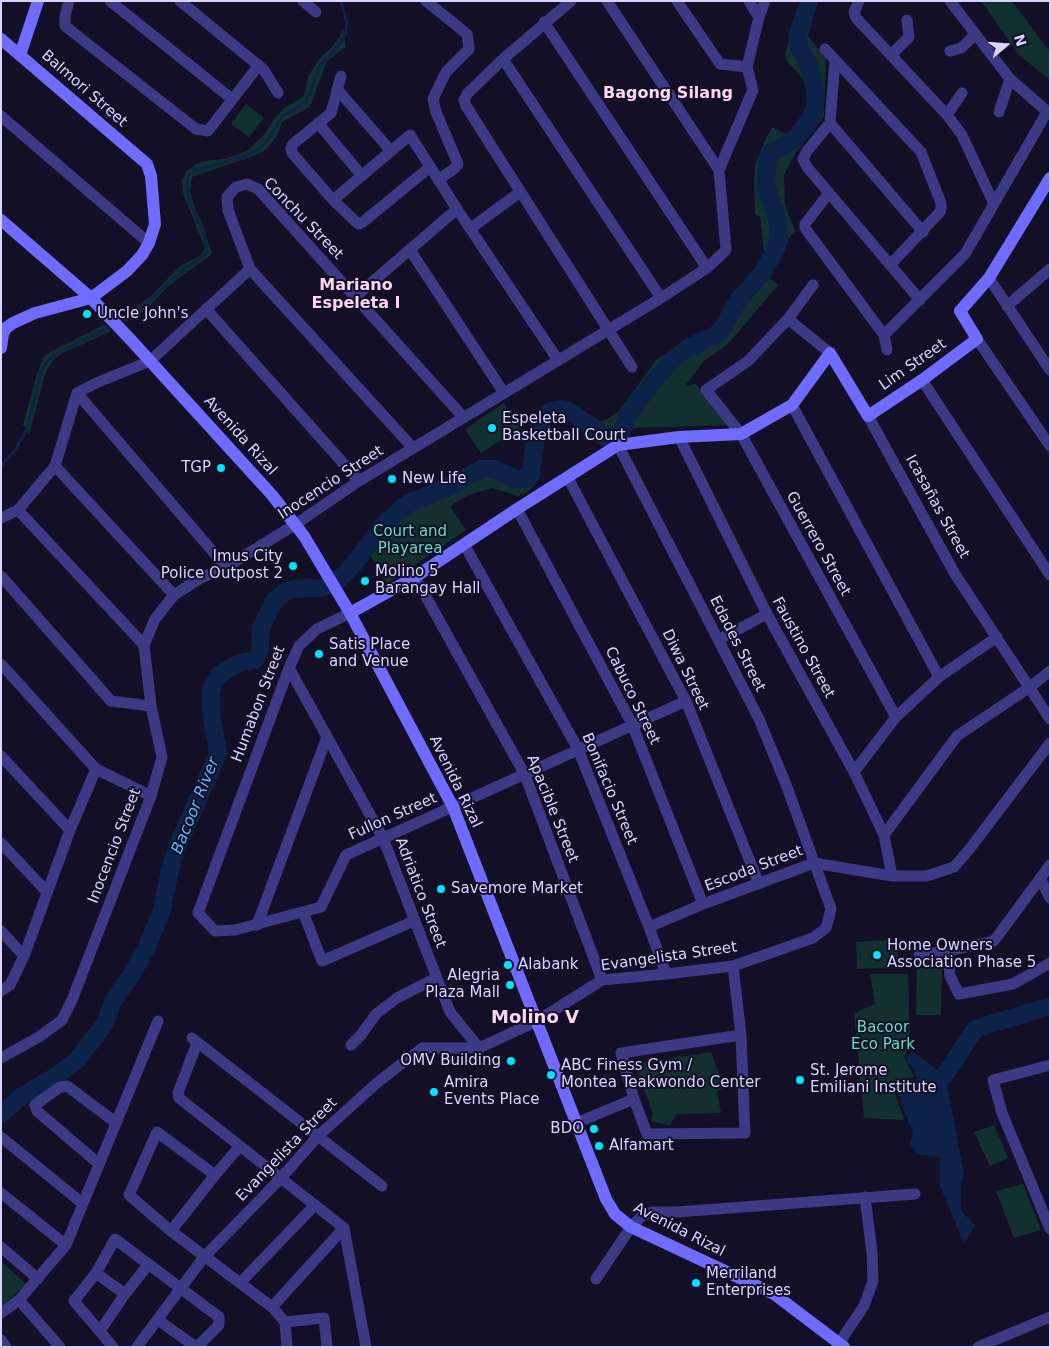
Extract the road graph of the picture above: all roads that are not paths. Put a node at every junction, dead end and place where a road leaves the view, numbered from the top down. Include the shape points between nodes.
1 (38, 1) edge
2 (69, 1) edge
3 (110, 1) edge
4 (180, 1) edge
5 (303, 1) edge
6 (426, 1) edge
7 (571, 1) edge
8 (607, 1) edge
9 (677, 1) edge
10 (749, 1) edge
11 (764, 1) edge
12 (859, 1) edge
13 (950, 1) edge
14 (316, 12) dead end
15 (759, 16) junction
16 (907, 20) dead end
17 (544, 22) junction
18 (975, 35) junction
19 (1, 38) edge
20 (825, 49) dead end
21 (950, 52) dead end
22 (20, 55) junction
23 (891, 55) junction
24 (503, 59) junction
25 (835, 60) junction
26 (259, 65) junction
27 (746, 67) junction
28 (341, 76) dead end
29 (1010, 80) junction
30 (337, 89) junction
31 (278, 93) dead end
32 (962, 93) dead end
33 (232, 99) junction
34 (999, 112) dead end
35 (1048, 113) edge
36 (947, 115) junction
37 (1, 116) edge
38 (318, 123) junction
39 (830, 123) junction
40 (391, 151) junction
41 (430, 167) junction
42 (719, 170) junction
43 (362, 176) junction
44 (1050, 178) edge
45 (438, 180) junction
46 (520, 192) junction
47 (829, 192) junction
48 (333, 200) junction
49 (994, 204) junction
50 (457, 209) junction
51 (1, 220) edge
52 (470, 229) junction
53 (923, 232) junction
54 (149, 243) junction
55 (410, 250) junction
56 (890, 265) junction
57 (707, 268) junction
58 (250, 269) junction
59 (1050, 269) edge
60 (989, 278) junction
61 (813, 285) dead end
62 (356, 296) junction
63 (91, 298) junction
64 (661, 298) junction
65 (920, 300) junction
66 (1007, 306) junction
67 (206, 309) junction
68 (788, 319) junction
69 (4, 326) edge
70 (608, 330) junction
71 (884, 335) junction
72 (977, 339) junction
73 (1, 348) edge
74 (887, 350) dead end
75 (830, 353) junction
76 (558, 360) junction
77 (150, 361) junction
78 (1048, 365) edge
79 (632, 367) dead end
80 (922, 380) junction
81 (77, 393) junction
82 (504, 393) junction
83 (792, 405) junction
84 (868, 416) junction
85 (464, 418) junction
86 (741, 434) junction
87 (679, 437) junction
88 (618, 445) junction
89 (1050, 446) edge
90 (413, 448) junction
91 (55, 466) junction
92 (568, 478) junction
93 (360, 481) junction
94 (517, 509) junction
95 (18, 510) junction
96 (1, 518) edge
97 (296, 524) junction
98 (464, 544) junction
99 (226, 567) junction
100 (1050, 575) edge
101 (1, 576) edge
102 (415, 577) junction
103 (174, 595) junction
104 (350, 613) junction
105 (767, 614) junction
106 (997, 637) junction
107 (718, 640) junction
108 (144, 645) junction
109 (1, 664) edge
110 (289, 668) junction
111 (1050, 671) edge
112 (939, 677) junction
113 (1030, 687) junction
114 (686, 700) junction
115 (151, 706) junction
116 (896, 717) junction
117 (1050, 719) edge
118 (632, 724) junction
119 (327, 737) junction
120 (1050, 743) edge
121 (578, 749) junction
122 (1, 756) edge
123 (96, 769) junction
124 (854, 772) junction
125 (525, 774) junction
126 (151, 796) junction
127 (453, 807) junction
128 (70, 830) junction
129 (884, 835) junction
130 (383, 838) junction
131 (1, 843) edge
132 (814, 862) junction
133 (1050, 865) edge
134 (892, 876) junction
135 (1040, 878) junction
136 (759, 884) junction
137 (47, 892) junction
138 (1050, 898) edge
139 (703, 904) junction
140 (303, 912) junction
141 (414, 921) junction
142 (257, 925) junction
143 (649, 927) junction
144 (1, 931) edge
145 (215, 931) joint
146 (948, 951) junction
147 (919, 954) dead end
148 (24, 956) junction
149 (1050, 963) edge
150 (733, 966) junction
151 (666, 974) junction
152 (436, 978) junction
153 (602, 980) junction
154 (1, 991) edge
155 (158, 1021) dead end
156 (537, 1021) junction
157 (742, 1035) junction
158 (351, 1045) dead end
159 (479, 1048) junction
160 (1, 1058) edge
161 (1049, 1068) edge
162 (634, 1098) junction
163 (115, 1122) junction
164 (576, 1123) junction
165 (318, 1136) junction
166 (1, 1137) edge
167 (240, 1146) junction
168 (99, 1164) junction
169 (215, 1175) junction
170 (281, 1178) junction
171 (382, 1186) dead end
172 (1, 1193) edge
173 (915, 1194) dead end
174 (865, 1198) junction
175 (82, 1203) junction
176 (315, 1205) junction
177 (631, 1227) junction
178 (344, 1228) junction
179 (1050, 1229) edge
180 (171, 1231) junction
181 (66, 1245) junction
182 (1, 1246) edge
183 (204, 1257) junction
184 (148, 1265) junction
185 (96, 1273) junction
186 (38, 1279) junction
187 (596, 1279) dead end
188 (240, 1283) junction
189 (180, 1287) junction
190 (125, 1294) junction
191 (19, 1300) junction
192 (272, 1307) junction
193 (1, 1313) edge
194 (1050, 1317) edge
195 (158, 1320) junction
196 (285, 1322) junction
197 (100, 1331) junction
198 (1, 1340) edge
199 (842, 1345) edge
200 (6, 1347) edge
201 (60, 1347) edge
202 (112, 1347) edge
203 (137, 1347) edge
204 (197, 1347) edge
205 (287, 1347) edge
206 (327, 1347) edge
207 (366, 1347) edge
208 (978, 1347) edge

1 - 22 main road
2 - 33 street via 65,26 196,129 208,131
3 - 33 street
4 - 26 street
5 - 14 street
6 - 45 street via 467,34 469,49 446,72 433,99 458,164
7 - 17 street
8 - 42 street
9 - 27 street via 720,64
10 - 15 street
11 - 15 street, Inocencio Street
12 - 23 street via 854,12 856,18
13 - 18 street
15 - 27 street, Inocencio Street
16 - 23 street via 909,37
17 - 24 street
17 - 57 street
18 - 21 street via 961,48
18 - 29 street
19 - 22 main road, Balmori Street
20 - 25 street
22 - 54 main road, Balmori Street via 147,164 155,224
23 - 36 street
24 - 46 street via 464,100
24 - 64 street
25 - 39 street
25 - 53 street via 921,152 941,208
26 - 31 street
26 - 33 street
27 - 42 street, Inocencio Street via 753,90
28 - 30 street
29 - 34 street
29 - 35 street
30 - 38 street via 331,113
30 - 40 street
32 - 36 street
35 - 49 street
36 - 49 street via 962,135
37 - 54 street
38 - 43 street
38 - 48 street via 291,148
39 - 47 street via 803,159
39 - 53 street
40 - 41 street via 410,135
40 - 43 street
41 - 45 street
41 - 48 street via 358,224
42 - 57 street, Inocencio Street via 726,250
43 - 48 street
44 - 60 main road
45 - 50 street
46 - 52 street
46 - 70 street
47 - 56 street
47 - 71 street via 805,228
49 - 65 street via 965,254
50 - 52 street
50 - 55 street
51 - 63 main road, Avenida Rizal
52 - 76 street
53 - 56 street
54 - 63 main road via 127,271
55 - 62 street
55 - 82 street
56 - 65 street
57 - 64 street, Inocencio Street
58 - 62 street, Conchu Street via 228,210 227,197 236,187 247,184 258,189
58 - 67 street
58 - 90 street
59 - 66 street
60 - 66 street
60 - 72 main road via 960,311
61 - 68 street
62 - 85 street, Conchu Street
63 - 69 main road via 35,313
63 - 77 main road, Avenida Rizal
64 - 70 street, Inocencio Street
65 - 71 street
66 - 78 street
67 - 77 street
67 - 93 street
68 - 75 street, Icasañas Street
68 - 86 street, Guerrero Street via 748,361 706,390
69 - 73 main road
70 - 76 street, Inocencio Street
70 - 79 street
71 - 74 street
72 - 80 main road, Lim Street
72 - 89 street
75 - 83 main road, Humabon Street
75 - 84 main road, Icasañas Street
76 - 82 street, Inocencio Street
77 - 81 street
77 - 97 main road, Avenida Rizal
80 - 84 main road, Lim Street
80 - 100 street
81 - 91 street
81 - 99 street
82 - 85 street, Inocencio Street
83 - 86 main road, Humabon Street
83 - 112 street
84 - 106 street, Icasañas Street via 955,574
85 - 90 street, Inocencio Street
86 - 87 main road, Humabon Street
86 - 116 street, Guerrero Street
87 - 88 main road, Humabon Street
87 - 105 street, Faustino Street
88 - 92 main road, Humabon Street
88 - 107 street, Edades Street
90 - 93 street, Inocencio Street
91 - 95 street
91 - 103 street
92 - 94 main road, Humabon Street
92 - 114 street, Diwa Street
93 - 97 street, Inocencio Street
94 - 98 main road, Humabon Street
94 - 118 street, Cabuco Street
95 - 96 street
95 - 108 street
97 - 99 street, Inocencio Street
97 - 104 main road, Avenida Rizal
98 - 102 main road, Humabon Street
98 - 121 street, Bonifacio Street
99 - 103 street, Inocencio Street
101 - 115 street via 111,700
102 - 104 main road, Humabon Street
102 - 125 street, Apacible Street
103 - 108 street, Inocencio Street via 155,619
104 - 110 street, Humabon Street via 317,629 299,646
104 - 127 main road, Avenida Rizal
105 - 107 street
105 - 124 street, Faustino Street
106 - 112 street
106 - 113 street, Icasañas Street
107 - 132 street, Edades Street via 759,718
108 - 115 street, Inocencio Street
109 - 123 street
110 - 119 street, Adriatico Street
110 - 145 street, Humabon Street via 198,913
111 - 113 street
112 - 116 street
113 - 117 street, Icasañas Street
113 - 129 street via 957,736
114 - 118 street, Fullon Street
114 - 136 street, Diwa Street
115 - 126 street, Inocencio Street via 162,757
116 - 124 street
118 - 121 street, Fullon Street
118 - 139 street, Cabuco Street
119 - 130 street, Adriatico Street
119 - 142 street
120 - 134 street, Escoda Street via 954,866 927,876
121 - 125 street, Fullon Street
121 - 143 street, Bonifacio Street
122 - 128 street
123 - 126 street
123 - 128 street
124 - 129 street, Faustino Street
125 - 127 street, Fullon Street
125 - 153 street, Apacible Street
126 - 160 street, Inocencio Street via 62,1020
127 - 130 street, Fullon Street
127 - 156 main road, Avenida Rizal
128 - 137 street
129 - 134 street, Faustino Street
130 - 140 street, Fullon Street via 346,854 321,907
130 - 141 street, Adriatico Street
131 - 137 street
132 - 134 street, Escoda Street
132 - 136 street, Escoda Street
132 - 150 street, Evangelista Street via 831,909 826,928 813,938
133 - 135 street
135 - 138 street
135 - 146 street via 994,941
136 - 139 street, Escoda Street
137 - 148 street
139 - 143 street, Escoda Street
140 - 141 street via 322,961
140 - 142 street, Fullon Street
141 - 152 street, Adriatico Street
142 - 145 street, Fullon Street
143 - 151 street, Bonifacio Street
144 - 148 street
146 - 147 street
146 - 149 street via 950,976 959,994 1012,984
148 - 154 street via 10,985
150 - 151 street, Evangelista Street
150 - 157 street
151 - 153 street, Evangelista Street
152 - 158 street via 397,998 376,1014
152 - 159 street, Adriatico Street via 450,1012
153 - 156 street, Evangelista Street
155 - 163 street
156 - 159 street, Evangelista Street
156 - 164 main road, Avenida Rizal
157 - 162 street via 621,1053
157 - 162 street via 745,1133 646,1134
159 - 165 street, Evangelista Street via 422,1048
161 - 179 street via 992,1080 1002,1113
162 - 164 street
163 - 168 street
163 - 168 street via 67,1086 36,1104 37,1112
164 - 177 main road, Avenida Rizal via 606,1199 615,1214
165 - 167 street via 194,1041 179,1098
165 - 170 street, Evangelista Street
165 - 171 street
166 - 175 street
167 - 169 street
167 - 170 street
168 - 175 street
169 - 180 street
169 - 180 street via 156,1132 129,1195
170 - 176 street
170 - 183 street, Evangelista Street
172 - 181 street
173 - 174 street
174 - 177 street via 652,1212 642,1216
174 - 199 street via 873,1281 864,1306
175 - 181 street
176 - 178 street
176 - 188 street
177 - 187 street
177 - 199 main road, Avenida Rizal via 774,1294
178 - 192 street
178 - 207 street
180 - 183 street
181 - 186 street
182 - 186 street
183 - 188 street
183 - 189 street, Evangelista Street
184 - 185 street via 115,1239
184 - 189 street
184 - 190 street
185 - 190 street
185 - 197 street via 74,1302
186 - 191 street
188 - 192 street
189 - 195 street, Evangelista Street
189 - 204 street via 220,1317 219,1325
190 - 197 street
191 - 193 street
191 - 201 street
192 - 196 street
194 - 208 street
195 - 203 street, Evangelista Street
195 - 204 street
196 - 205 street
196 - 206 street via 324,1318
197 - 202 street
198 - 200 street

